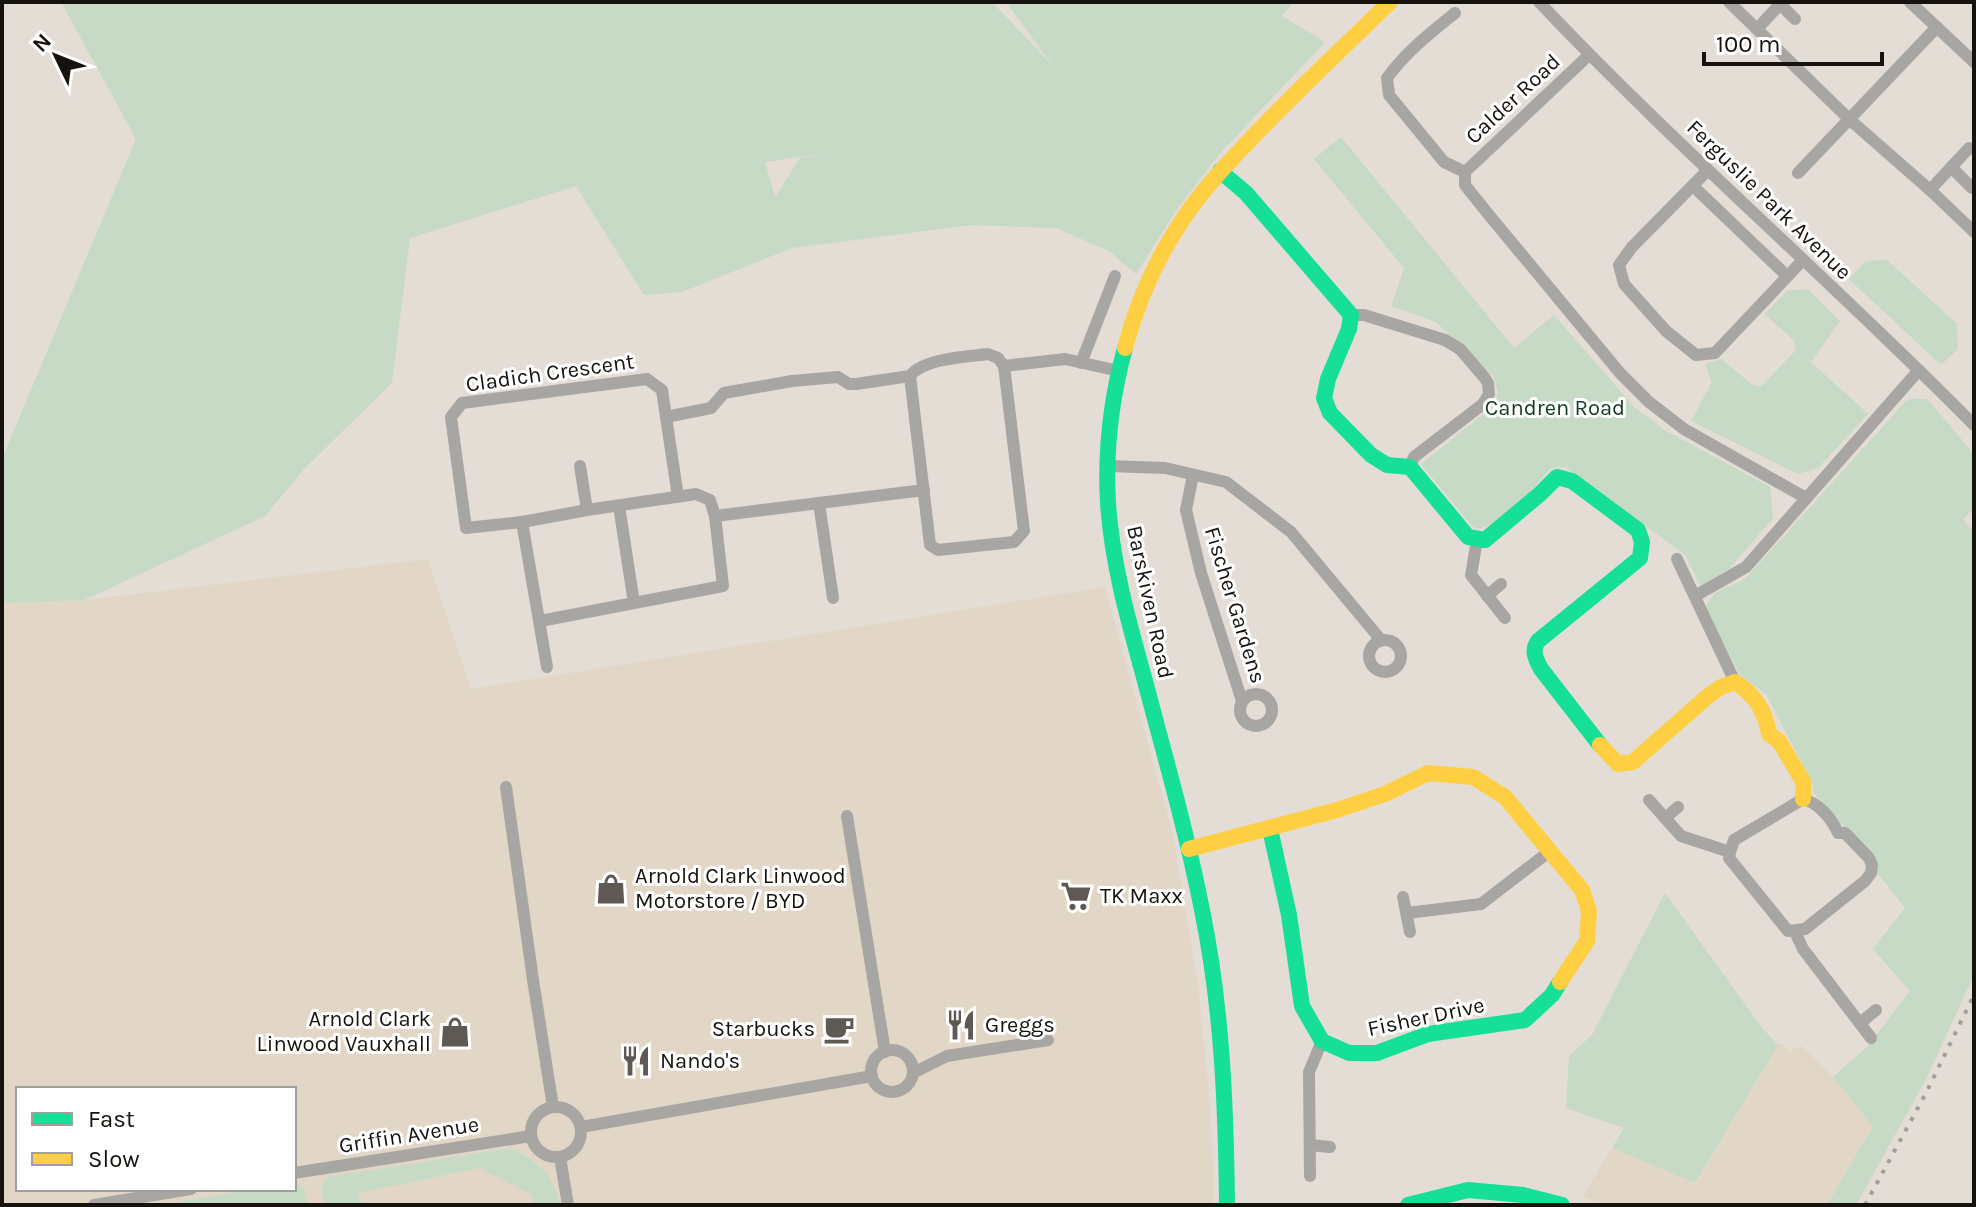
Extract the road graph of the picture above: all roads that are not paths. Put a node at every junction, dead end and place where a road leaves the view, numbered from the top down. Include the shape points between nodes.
1 (1390, 2) edge
2 (1539, 2) edge
3 (1729, 2) edge
4 (1910, 2) edge
5 (1781, 3) edge
6 (1455, 13) dead end
7 (1795, 19) dead end
8 (1937, 27) junction
9 (1757, 29) junction
10 (1589, 55) junction
11 (1974, 62) edge
12 (1849, 119) junction
13 (1969, 148) dead end
14 (1951, 167) junction
15 (1708, 170) junction
16 (1220, 171) junction
17 (1465, 172) junction
18 (1798, 173) dead end
19 (1693, 186) junction
20 (1972, 188) edge
21 (1930, 190) junction
22 (1974, 232) edge
23 (1802, 261) junction
24 (1115, 276) dead end
25 (1787, 276) junction
26 (1351, 315) junction
27 (1081, 363) junction
28 (1004, 366) junction
29 (1919, 370) junction
30 (1119, 371) junction
31 (910, 376) junction
32 (666, 417) junction
33 (1974, 425) edge
34 (580, 466) dead end
35 (1108, 466) junction
36 (1410, 467) junction
37 (1193, 475) junction
38 (924, 490) junction
39 (678, 497) junction
40 (1806, 498) junction
41 (819, 503) junction
42 (619, 506) junction
43 (587, 510) junction
44 (715, 516) junction
45 (522, 522) junction
46 (1477, 540) junction
47 (1677, 559) dead end
48 (1501, 584) dead end
49 (1487, 596) junction
50 (1695, 596) junction
51 (833, 598) dead end
52 (634, 603) junction
53 (1505, 618) dead end
54 (540, 621) junction
55 (1381, 640) dead end
56 (547, 667) dead end
57 (1735, 682) junction
58 (1242, 701) dead end
59 (506, 787) dead end
60 (1803, 799) junction
61 (1649, 800) dead end
62 (1678, 807) dead end
63 (847, 816) dead end
64 (1665, 818) junction
65 (1270, 829) junction
66 (1189, 849) junction
67 (1550, 851) junction
68 (1730, 852) junction
69 (1403, 897) dead end
70 (1407, 913) junction
71 (1410, 932) dead end
72 (1795, 932) junction
73 (1876, 1010) dead end
74 (1860, 1023) junction
75 (1871, 1038) dead end
76 (1048, 1040) dead end
77 (1322, 1041) junction
78 (885, 1052) junction
79 (913, 1073) junction
80 (872, 1076) junction
81 (553, 1107) junction
82 (581, 1127) junction
83 (531, 1136) junction
84 (1310, 1145) junction
85 (1330, 1147) dead end
86 (560, 1157) junction
87 (296, 1173) edge
88 (1310, 1176) dead end
89 (179, 1191) edge
90 (94, 1205) edge
91 (568, 1205) edge
92 (1227, 1205) edge
93 (1408, 1205) edge
94 (1562, 1205) edge

1 - 16 street, Barskiven Road
2 - 10 street, Ferguslie Park Avenue
3 - 9 street
4 - 8 street
5 - 7 street
5 - 9 street
6 - 17 street via 1412,48 1387,78 1389,95 1444,162
8 - 11 street
8 - 12 street
9 - 12 street
10 - 15 street, Ferguslie Park Avenue
10 - 17 street, Calder Road
12 - 18 street
12 - 21 street
13 - 14 street
14 - 20 street
14 - 21 street
15 - 19 street
15 - 23 street, Ferguslie Park Avenue
16 - 26 street via 1246,193
16 - 30 street, Barskiven Road via 1168,242 1129,330
17 - 40 street via 1465,185 1489,215 1649,402 1684,429
19 - 25 street
19 - 25 street via 1619,265 1624,284 1666,331 1696,355 1715,353
21 - 22 street
23 - 25 street
23 - 29 street, Ferguslie Park Avenue
24 - 27 street
26 - 36 street via 1324,398 1330,413 1371,455 1387,465
26 - 36 street via 1445,340 1460,349 1488,383 1483,404 1414,457
27 - 28 street via 1065,359
27 - 30 street
28 - 31 street via 988,354 931,363
28 - 38 street via 1024,531 1014,542 938,550 930,545
29 - 33 street, Ferguslie Park Avenue
29 - 40 street
30 - 35 street, Barskiven Road
31 - 32 street via 856,384 838,377 724,393 711,408
31 - 38 street
32 - 39 street, Cladich Crescent
32 - 45 street, Cladich Crescent via 662,390 647,379 462,403 451,417 466,528
34 - 43 street
35 - 37 street via 1165,468
35 - 66 street, Barskiven Road via 1116,564
36 - 46 street via 1468,537
37 - 55 street via 1226,482 1291,532
37 - 58 street, Fischer Gardens via 1186,510
38 - 41 street
39 - 42 street
39 - 44 street via 696,494 710,500
40 - 50 street via 1746,567
41 - 44 street
41 - 51 street
42 - 43 street
42 - 52 street
43 - 45 street
44 - 52 street via 723,586
45 - 54 street
46 - 49 street via 1471,575
46 - 57 street via 1485,540 1557,477 1572,481 1638,530 1640,558 1534,646 1541,669 1618,764 1633,762 1708,696
47 - 50 street
48 - 49 street
49 - 53 street
50 - 57 street
52 - 54 street
54 - 56 street
57 - 60 street via 1751,694 1769,734 1779,741 1804,783
59 - 81 street
60 - 68 street via 1734,840
60 - 72 street via 1824,812 1872,865 1865,881
61 - 64 street
62 - 64 street
63 - 78 street
64 - 68 street via 1681,836
65 - 66 street, Fisher Drive
65 - 67 street, Fisher Drive via 1385,794 1428,773 1473,777 1505,797
65 - 77 street via 1302,1006
66 - 92 street, Barskiven Road via 1208,944 1222,1060
67 - 70 street via 1481,904
67 - 77 street, Fisher Drive via 1582,890 1589,911 1587,941 1552,995 1525,1020 1428,1034 1377,1053 1349,1053
68 - 72 street via 1729,858 1784,928
69 - 70 street
70 - 71 street
72 - 74 street
73 - 74 street
74 - 75 street
76 - 79 street via 947,1056
77 - 84 street via 1309,1072
78 - 79 street via 905,1055
78 - 80 street via 873,1064
79 - 80 street via 896,1092 879,1087
80 - 82 street
81 - 82 street via 569,1111
81 - 83 street via 535,1118
82 - 86 street via 575,1148
83 - 86 street via 540,1151
83 - 87 street, Griffin Avenue
84 - 85 street
84 - 88 street
86 - 91 street
89 - 90 street
93 - 94 street via 1468,1190

